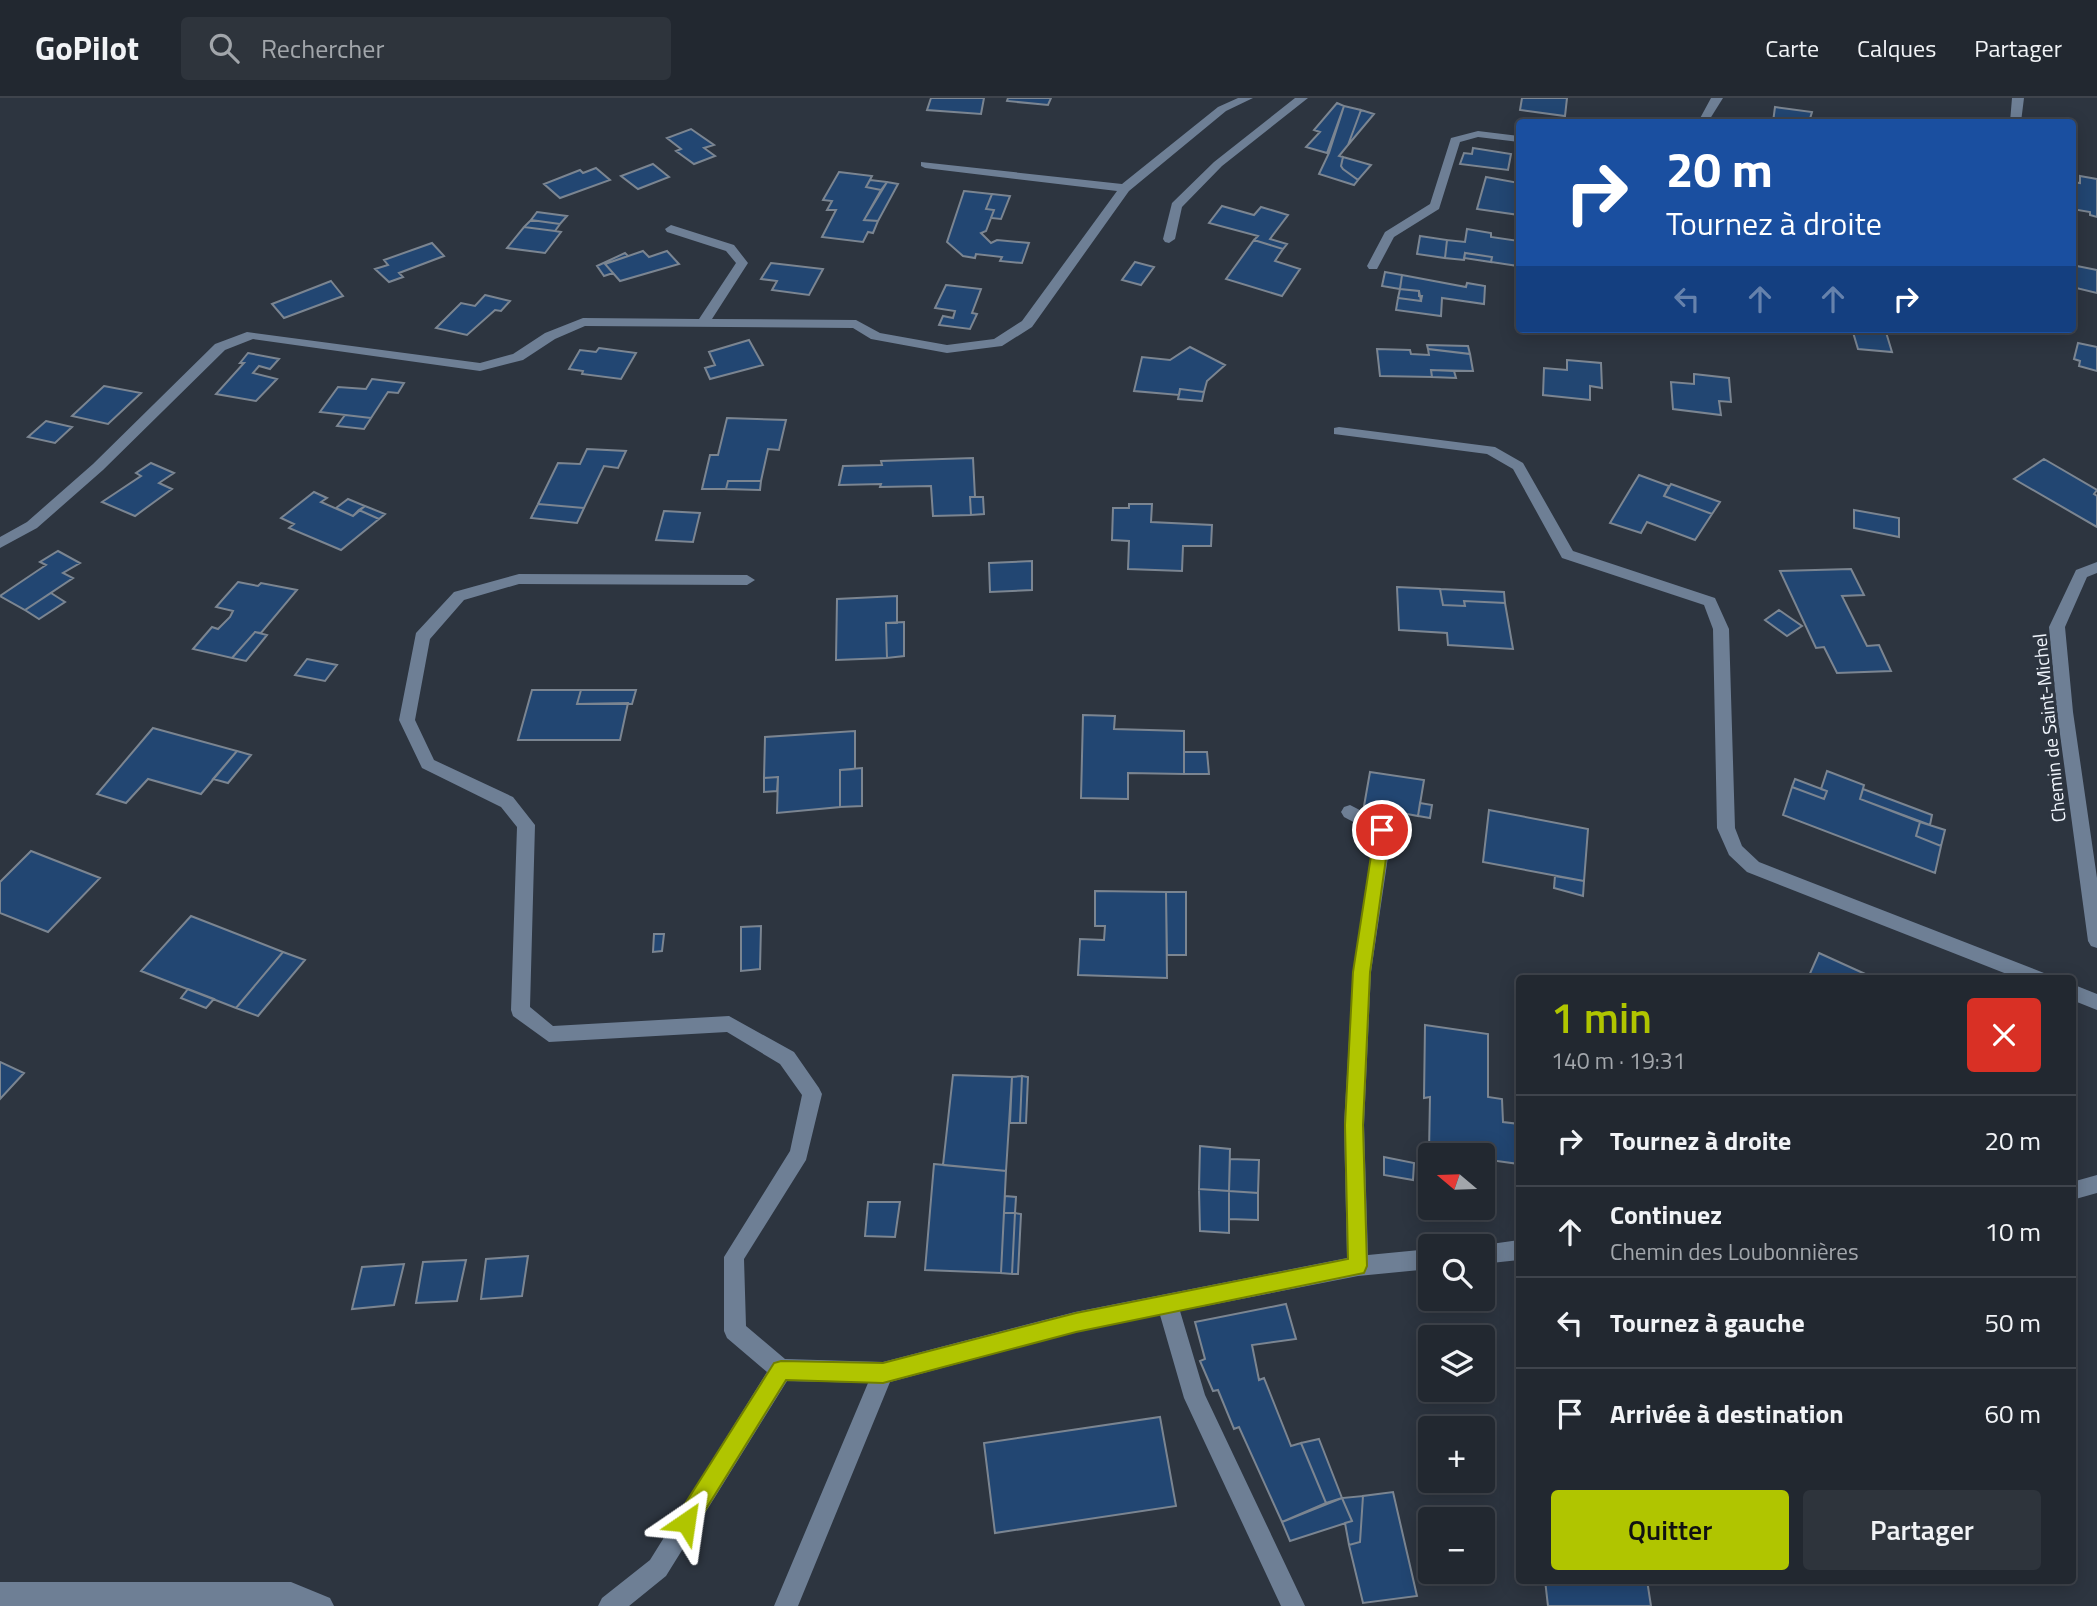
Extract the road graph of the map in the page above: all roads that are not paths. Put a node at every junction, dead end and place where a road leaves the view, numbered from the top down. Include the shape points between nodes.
1 (1247, 98) edge
2 (1302, 98) edge
3 (1717, 98) edge
4 (2018, 98) edge
5 (1705, 119) edge
6 (2016, 119) edge
7 (1516, 139) edge
8 (925, 164) dead end
9 (1125, 188) junction
10 (671, 229) dead end
11 (1169, 239) dead end
12 (1373, 266) dead end
13 (704, 323) junction
14 (1339, 432) dead end
15 (0, 544) edge
16 (2097, 567) edge
17 (747, 580) dead end
18 (1350, 812) dead end
19 (2097, 941) edge
20 (2029, 975) edge
21 (2076, 994) edge
22 (2097, 1002) edge
23 (2096, 1187) edge
24 (2076, 1190) edge
25 (1516, 1250) edge
26 (1495, 1253) edge
27 (1418, 1260) edge
28 (1357, 1266) junction
29 (1167, 1304) junction
30 (781, 1370) junction
31 (883, 1373) junction
32 (0, 1594) edge
33 (322, 1606) edge
34 (610, 1606) edge
35 (786, 1606) edge
36 (1293, 1606) edge

1 - 9 street via 1222,109
2 - 11 street via 1218,164 1176,206
3 - 5 street
4 - 6 street
7 - 12 street via 1478,134 1455,139 1435,206 1389,234
8 - 9 street
9 - 13 street via 1027,324 996,343 947,349 876,336 856,324
10 - 13 street via 730,248 742,263
13 - 15 street via 583,322 518,357 480,367 252,335 220,347 98,467 32,525
14 - 20 street via 1490,450 1518,466 1567,554 1710,602 1721,629 1726,828 1735,850 1754,867
16 - 19 street, Chemin de Saint-Michel via 2081,574 2057,626
17 - 30 street via 519,579 459,596 422,637 407,720 428,764 507,802 526,825 520,1010 549,1034 729,1024 787,1058 812,1094 799,1154 734,1257 735,1331
18 - 28 street via 1382,830 1362,972 1354,1125
21 - 22 street
23 - 24 street
25 - 26 street
27 - 28 street
28 - 29 street
29 - 31 street via 1076,1322
29 - 36 street via 1195,1398
30 - 31 street
30 - 34 street via 658,1568
31 - 35 street
32 - 33 street via 291,1594

